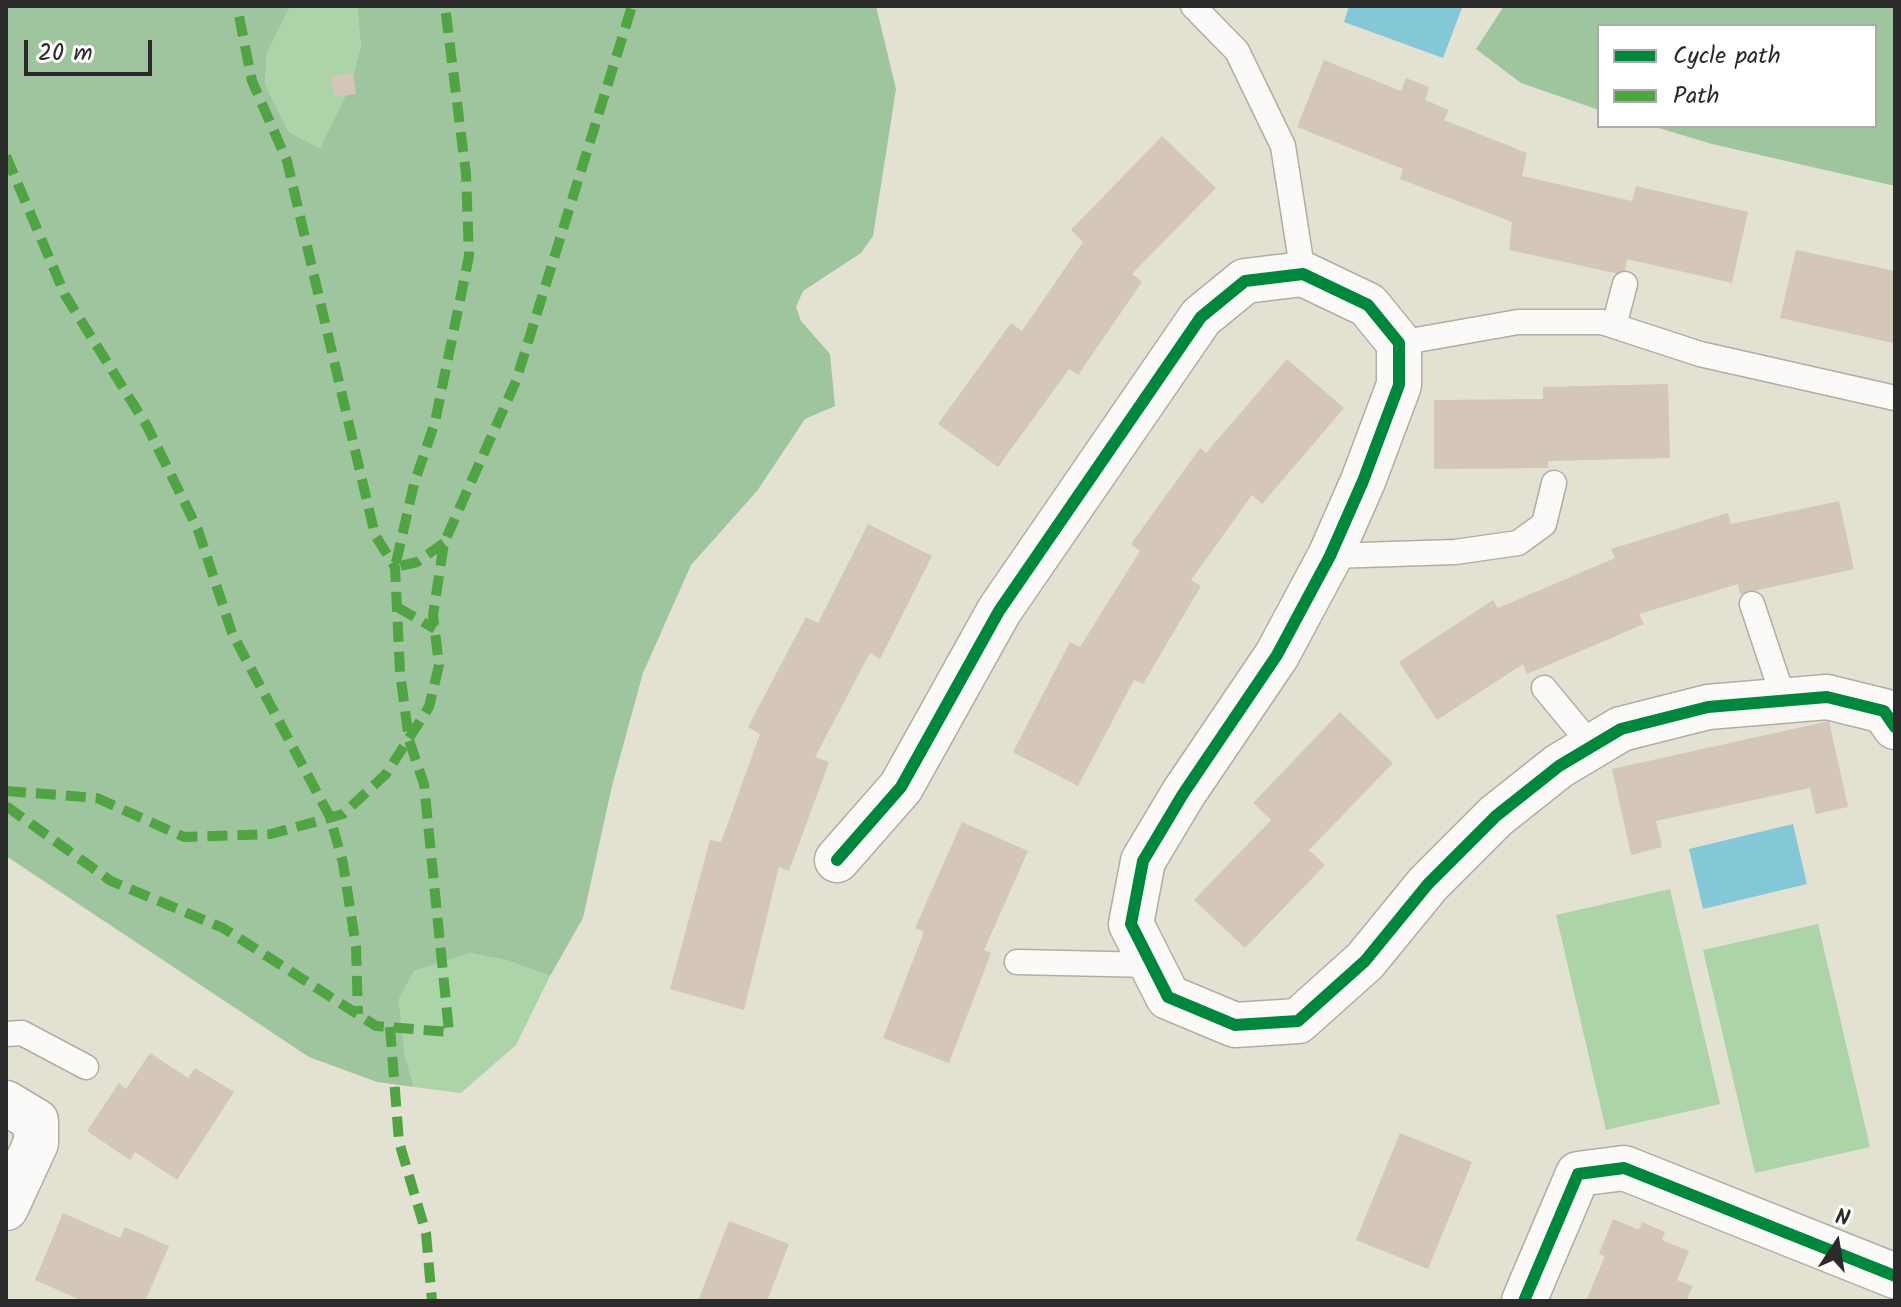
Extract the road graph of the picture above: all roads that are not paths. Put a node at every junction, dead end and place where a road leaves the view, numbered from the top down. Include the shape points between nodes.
1 (1193, 6) edge
2 (1303, 274) junction
3 (1625, 284) dead end
4 (1614, 326) junction
5 (1399, 343) junction
6 (1895, 398) edge
7 (1554, 483) dead end
8 (1330, 556) junction
9 (1752, 604) dead end
10 (1544, 688) dead end
11 (1784, 700) junction
12 (1895, 727) edge
13 (1592, 746) junction
14 (837, 860) dead end
15 (1017, 962) dead end
16 (1152, 965) junction
17 (6, 1034) edge
18 (86, 1067) dead end
19 (6, 1103) edge
20 (6, 1208) edge
21 (1895, 1276) edge
22 (1524, 1301) edge

1 - 2 lane via 1237,51 1283,146
2 - 5 street via 1368,305
2 - 14 street via 1245,281 1201,317 999,611 901,787
3 - 4 lane
4 - 5 lane via 1518,322
4 - 6 lane via 1700,354
5 - 8 street via 1399,385
7 - 8 lane via 1544,524 1518,543 1455,552
8 - 16 street via 1277,655 1143,861 1131,924
9 - 11 lane
10 - 13 lane
11 - 12 street via 1827,697 1884,711
11 - 13 street via 1708,707 1621,729
13 - 16 street via 1496,816 1428,884 1365,961 1298,1021 1235,1025 1168,997
15 - 16 lane
17 - 18 lane via 22,1033
19 - 20 street via 36,1121 38,1133
21 - 22 street via 1624,1168 1578,1174

